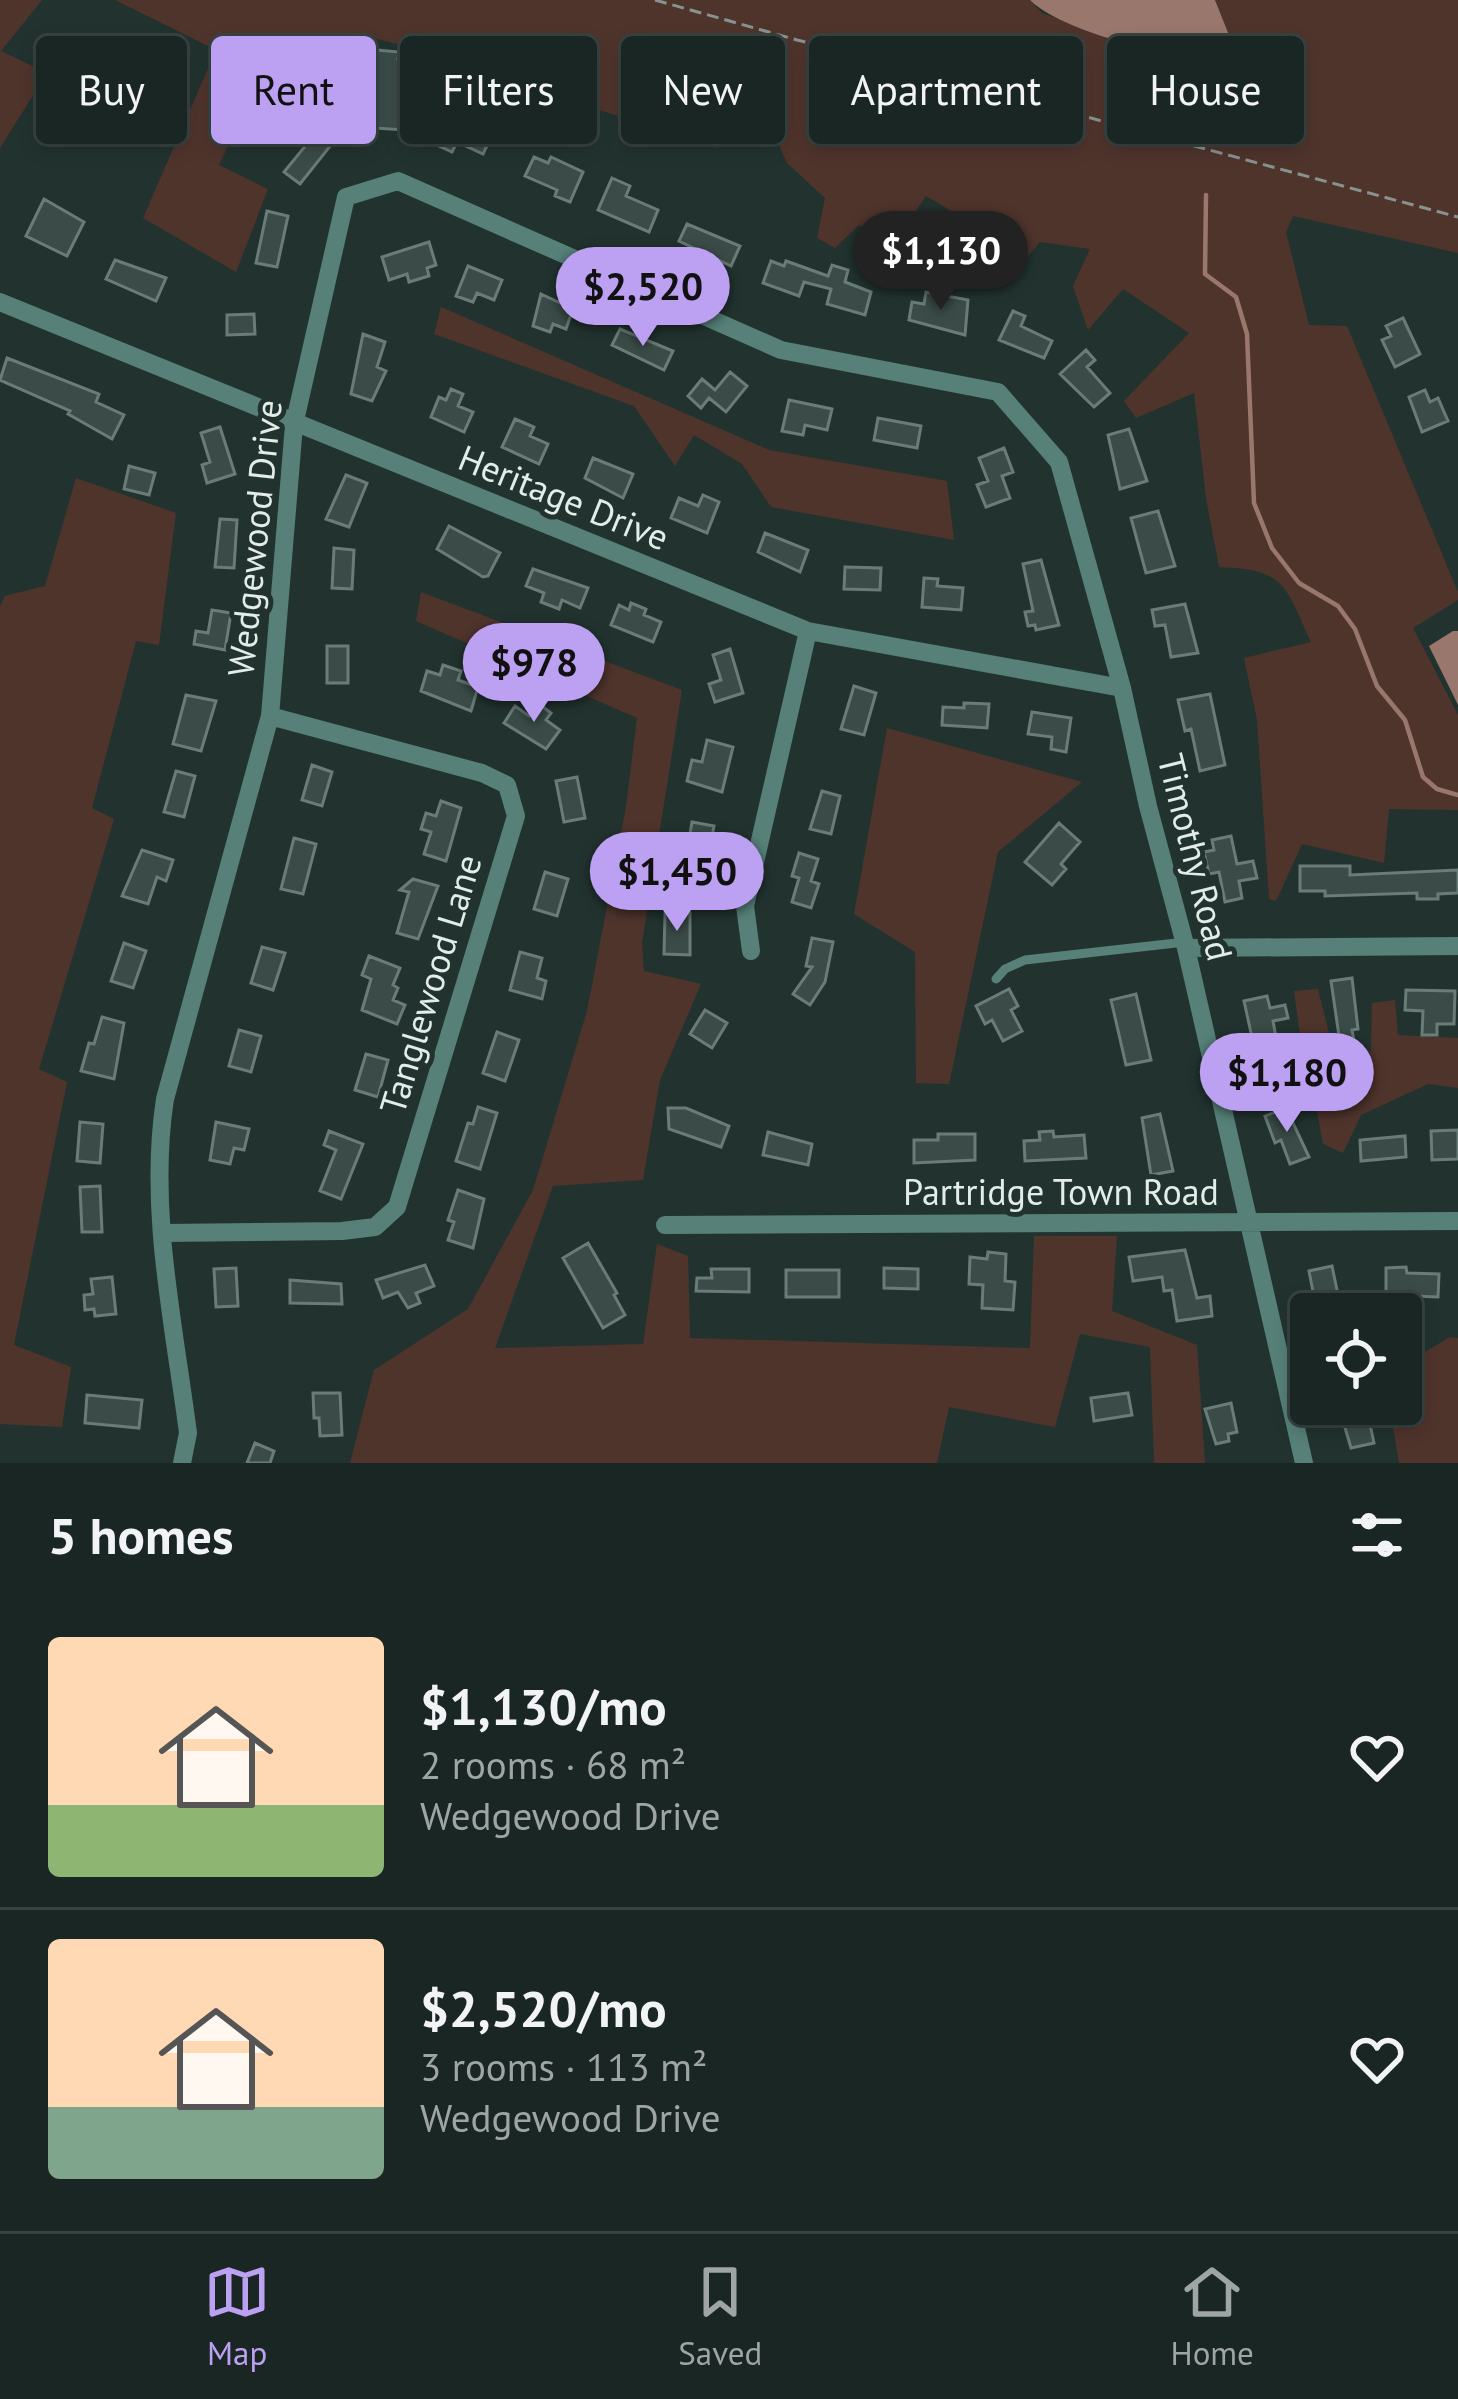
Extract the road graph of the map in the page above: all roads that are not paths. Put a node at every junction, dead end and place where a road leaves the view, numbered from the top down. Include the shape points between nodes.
1 (0, 302) edge
2 (294, 424) junction
3 (808, 631) junction
4 (1122, 688) junction
5 (270, 716) junction
6 (1185, 945) junction
7 (1458, 946) edge
8 (751, 951) dead end
9 (996, 979) dead end
10 (1458, 1221) edge
11 (1247, 1223) junction
12 (665, 1225) dead end
13 (163, 1233) junction
14 (182, 1463) edge
15 (1304, 1463) edge

1 - 2 street, Heritage Drive
2 - 3 street, Heritage Drive
2 - 4 street, Wedgewood Drive via 346,197 398,181 781,350 998,392 1059,462
2 - 5 street, Wedgewood Drive
3 - 4 street, Heritage Drive
3 - 8 street via 746,906
4 - 6 street, Timothy Road
5 - 13 street, Wedgewood Drive via 165,1099
5 - 13 street, Tanglewood Lane via 482,773 507,785 516,816 397,1207 375,1227
6 - 7 street
6 - 9 lane via 1025,960
6 - 11 street, Timothy Road
10 - 11 street, Partridge Town Road
11 - 12 street, Partridge Town Road
11 - 15 street, Timothy Road
13 - 14 street, Wedgewood Drive via 188,1433

